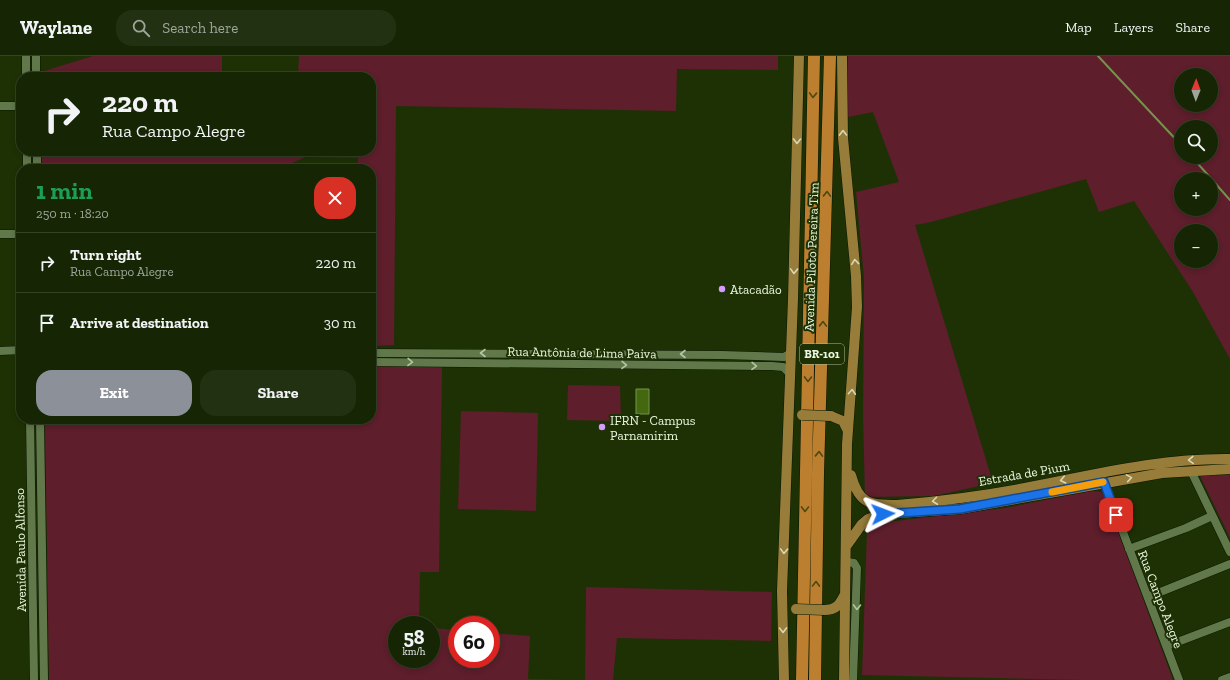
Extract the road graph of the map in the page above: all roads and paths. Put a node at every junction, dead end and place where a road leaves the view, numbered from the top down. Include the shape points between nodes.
1 (26, 56) edge
2 (36, 56) edge
3 (799, 56) edge
4 (814, 56) edge
5 (830, 56) edge
6 (842, 56) edge
7 (26, 72) edge
8 (36, 72) edge
9 (0, 106) edge
10 (16, 106) edge
11 (0, 234) edge
12 (16, 234) edge
13 (16, 350) edge
14 (0, 351) edge
15 (11, 351) junction
16 (16, 353) edge
17 (376, 353) edge
18 (791, 353) junction
19 (606, 354) junction
20 (702, 354) junction
21 (376, 362) edge
22 (605, 365) junction
23 (702, 365) junction
24 (790, 374) junction
25 (30, 424) edge
26 (40, 424) edge
27 (788, 428) junction
28 (848, 430) junction
29 (1230, 459) edge
30 (847, 464) junction
31 (1230, 469) edge
32 (1191, 471) junction
33 (1104, 482) junction
34 (1212, 516) junction
35 (847, 545) junction
36 (1129, 548) junction
37 (1230, 552) edge
38 (42, 560) junction
39 (32, 561) junction
40 (847, 562) junction
41 (1230, 564) edge
42 (782, 591) junction
43 (846, 592) junction
44 (1148, 597) junction
45 (1230, 622) edge
46 (1167, 646) junction
47 (809, 651) junction
48 (1230, 677) edge
49 (34, 680) edge
50 (44, 680) edge
51 (784, 680) edge
52 (802, 680) edge
53 (815, 680) edge
54 (844, 680) edge
55 (853, 680) edge
56 (1179, 680) edge
57 (1222, 680) edge

1 - 7 street
2 - 8 street
3 -> 18 main road
4 -> 47 highway, Avenida Piloto Pereira Tim / BR-101
47 -> 5 highway, Avenida Piloto Pereira Tim / BR-101
28 -> 6 main road via 857,307 843,138
9 - 10 street
11 - 12 street
13 - 15 street
14 - 15 street
15 - 16 street
19 -> 17 street, Rua Antônia de Lima Paiva
18 - 20 street, Rua Antônia de Lima Paiva via 784,357
18 - 24 main road
20 -> 19 street, Rua Antônia de Lima Paiva
19 - 22 street
20 - 23 street
21 -> 22 street, Rua Antônia de Lima Paiva
22 -> 23 street, Rua Antônia de Lima Paiva
23 -> 24 street, Rua Antônia de Lima Paiva via 780,367 785,368
24 - 27 main road
25 - 39 street, Avenida Paulo Alfonso
26 - 38 street, Avenida Paulo Alfonso
27 - 28 main road, bridge via 793,418 802,415 840,418
27 -> 42 main road
28 - 30 main road
29 -> 30 main road, Estrada de Pium via 1164,461 1005,491 930,502 880,505 860,498 854,488
30 - 35 main road
31 - 32 main road, Estrada de Pium
33 -> 32 main road, Estrada de Pium
32 - 34 street
33 - 35 main road, Estrada de Pium via 960,509 883,514 862,524
33 - 36 street, Rua Campo Alegre
34 - 36 street
34 - 37 street
35 - 40 main road
36 - 44 street, Rua Campo Alegre
38 - 39 street
38 - 50 street, Avenida Paulo Alfonso
39 - 49 street, Avenida Paulo Alfonso
40 - 43 main road
40 -> 55 street via 854,563 857,568
41 - 44 street
42 - 43 main road, bridge via 786,602 796,609 824,610 837,607
42 -> 51 main road
43 - 54 main road
44 - 46 street, Rua Campo Alegre
45 - 46 street
46 - 56 street, Rua Campo Alegre
47 - 52 highway, BR-101
47 - 53 highway, BR-101
48 - 57 street

